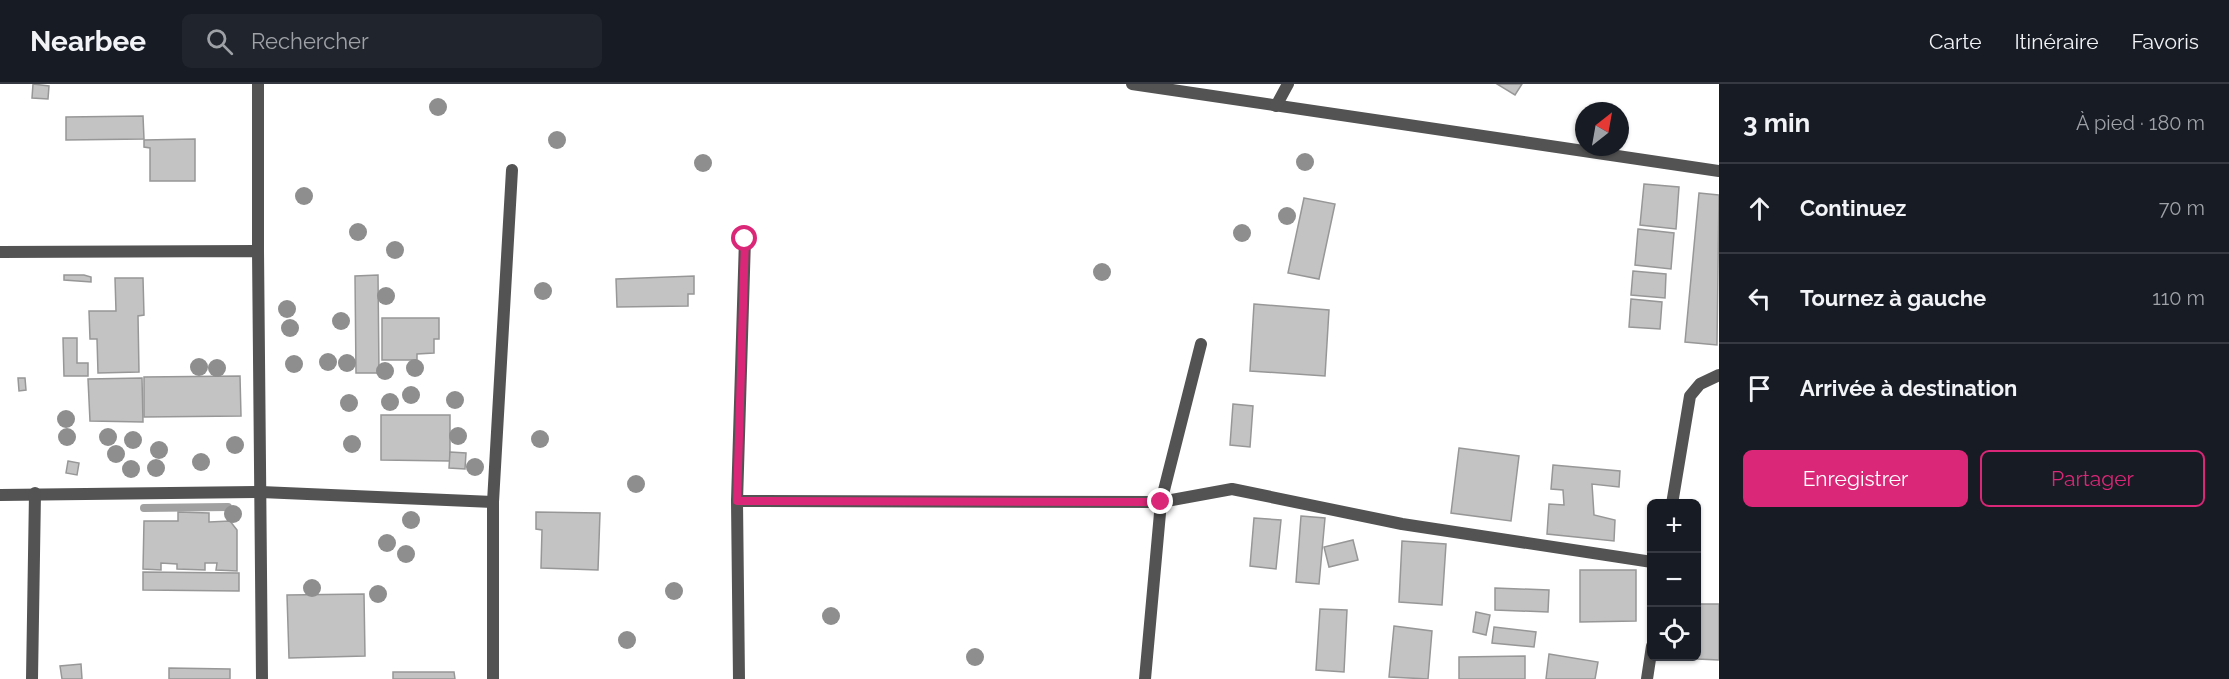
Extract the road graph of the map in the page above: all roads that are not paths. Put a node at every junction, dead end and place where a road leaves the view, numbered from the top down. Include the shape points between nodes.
1 (258, 84) edge
2 (1132, 84) edge
3 (1288, 84) edge
4 (1276, 106) junction
5 (512, 170) dead end
6 (1719, 171) edge
7 (745, 239) dead end
8 (258, 251) junction
9 (0, 252) edge
10 (1201, 344) dead end
11 (1719, 375) edge
12 (261, 492) junction
13 (35, 493) junction
14 (0, 495) edge
15 (1673, 499) edge
16 (737, 501) junction
17 (493, 502) junction
18 (1161, 502) junction
19 (1647, 561) edge
20 (1650, 661) edge
21 (32, 679) edge
22 (262, 679) edge
23 (493, 679) edge
24 (739, 679) edge
25 (1145, 679) edge
26 (1647, 679) edge

1 - 8 street
2 - 4 street
3 - 4 street
4 - 6 street
5 - 17 street
7 - 16 street
8 - 9 street
8 - 12 street
10 - 18 street
11 - 15 street via 1700,384 1690,396
12 - 13 street
12 - 17 street
12 - 22 street
13 - 14 street
13 - 21 street
16 - 18 street
16 - 24 street
17 - 23 street
18 - 19 street via 1232,489 1402,524
18 - 25 street
20 - 26 street

